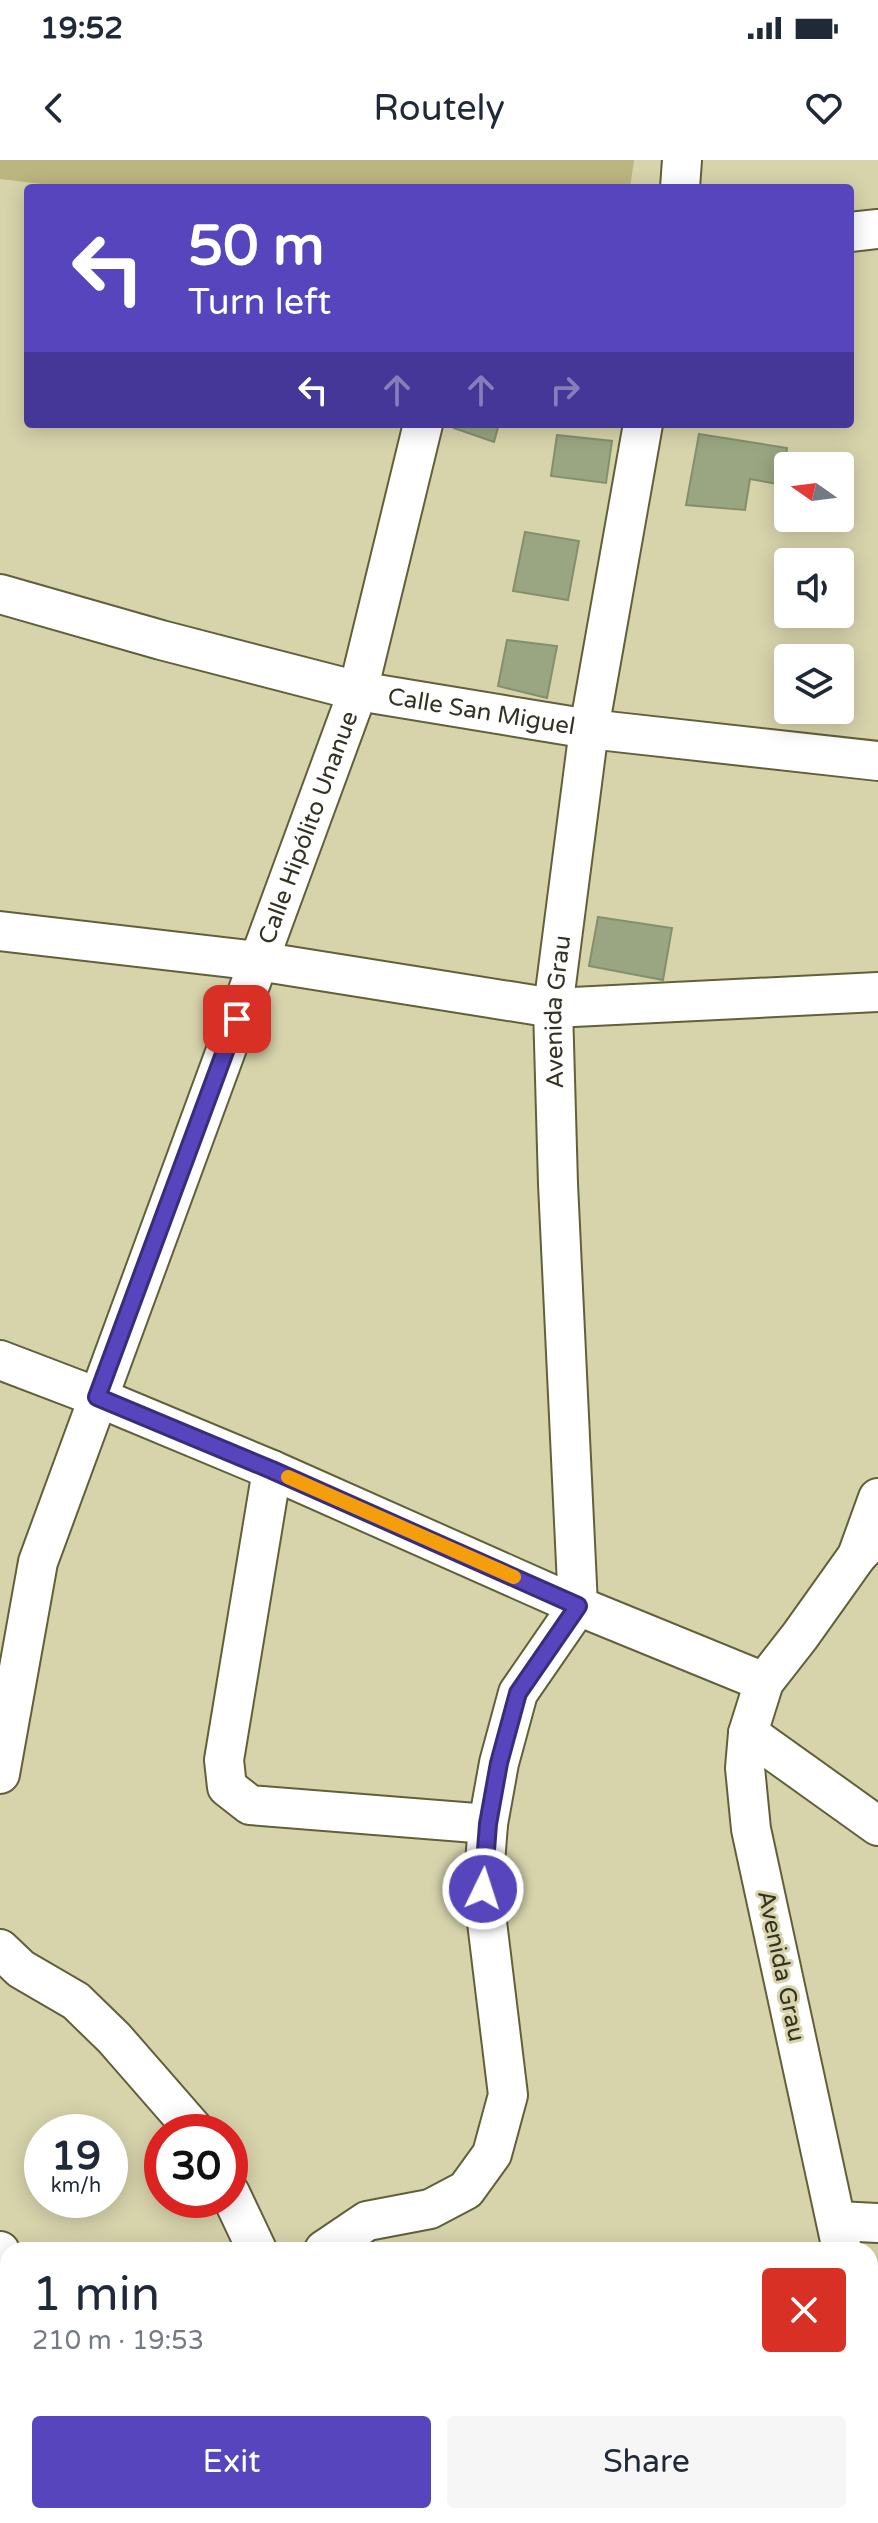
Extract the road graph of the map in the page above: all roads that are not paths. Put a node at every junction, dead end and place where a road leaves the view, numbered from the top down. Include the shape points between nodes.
1 (682, 160) edge
2 (680, 184) edge
3 (878, 229) edge
4 (854, 232) edge
5 (422, 428) edge
6 (642, 428) edge
7 (0, 594) edge
8 (358, 691) junction
9 (589, 729) junction
10 (878, 761) edge
11 (0, 931) edge
12 (258, 961) junction
13 (878, 992) edge
14 (553, 1008) junction
15 (0, 1360) edge
16 (97, 1397) junction
17 (272, 1470) junction
18 (878, 1498) edge
19 (868, 1545) edge
20 (578, 1606) junction
21 (764, 1682) junction
22 (748, 1733) junction
23 (0, 1774) edge
24 (488, 1824) junction
25 (878, 1826) edge
26 (0, 1949) edge
27 (180, 2114) edge
28 (242, 2218) edge
29 (878, 2223) edge
30 (840, 2236) edge
31 (253, 2242) edge
32 (336, 2242) edge

1 - 2 street
3 - 4 street
5 - 8 street, Calle Hipólito Unanue
6 - 9 street, Avenida Grau
7 - 8 street, Calle San Miguel
8 - 9 street, Calle San Miguel
8 - 12 street, Calle Hipólito Unanue
9 - 10 street, Calle San Miguel
9 - 14 street, Avenida Grau
11 - 12 street
12 - 14 street
12 - 16 street, Calle Hipólito Unanue
13 - 14 street
14 - 20 street, Avenida Grau
15 - 16 street
16 - 17 street
16 - 23 street, Calle Hipólito Unanue via 38,1562
17 - 20 street
17 - 24 street via 224,1760 227,1787 250,1805
18 - 19 street
19 - 21 street
20 - 21 street
20 - 24 street via 518,1693
21 - 22 street, Avenida Grau
22 - 25 street
22 - 30 street, Avenida Grau via 745,1768 751,1829
24 - 32 street via 483,1889 508,2095 492,2154 466,2190 430,2209 367,2221
26 - 27 street via 21,1969 76,2001
28 - 31 street
29 - 30 street

